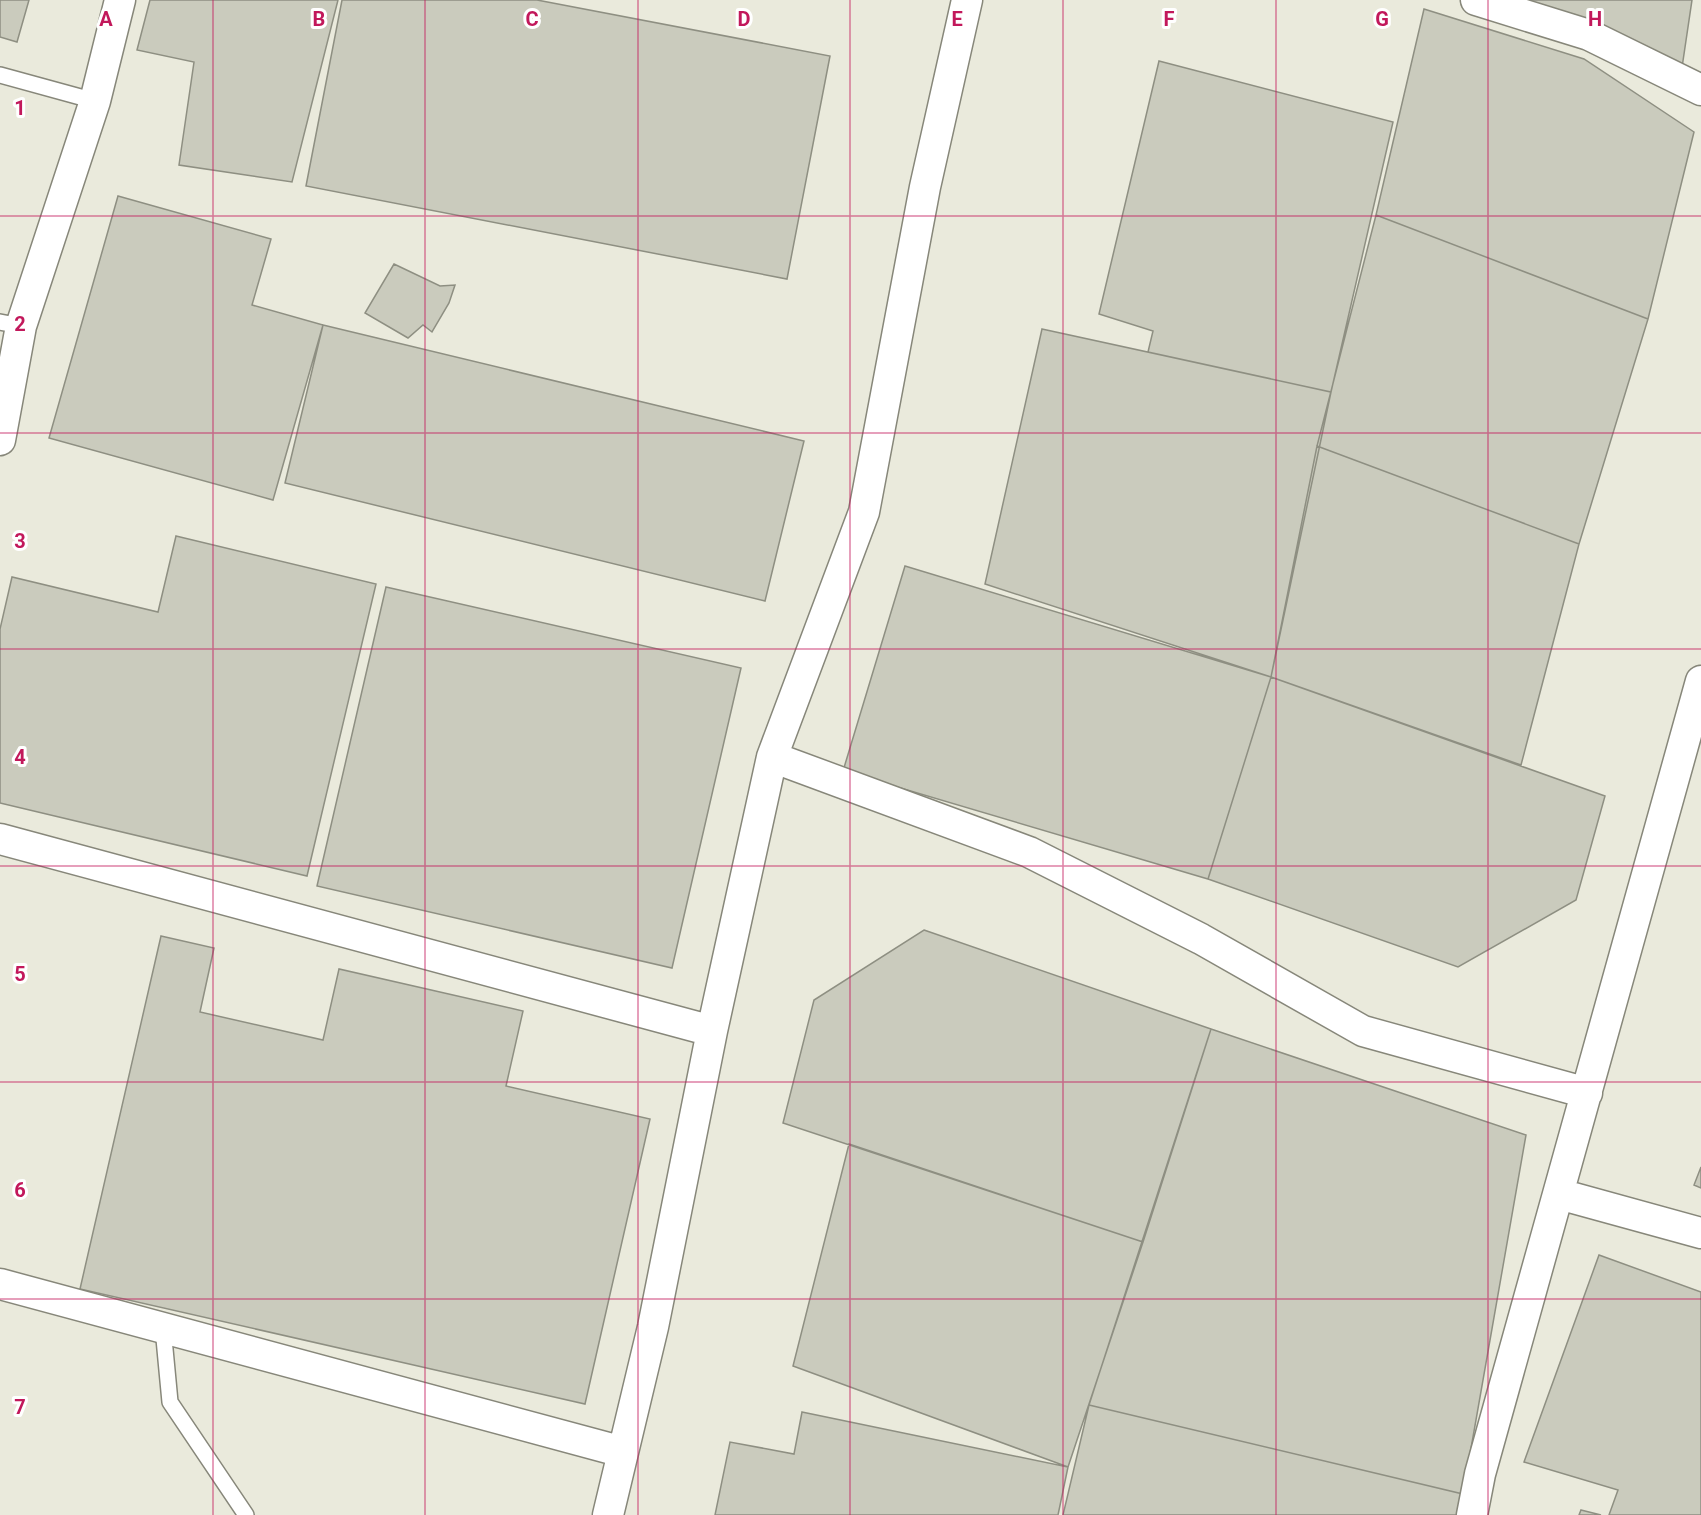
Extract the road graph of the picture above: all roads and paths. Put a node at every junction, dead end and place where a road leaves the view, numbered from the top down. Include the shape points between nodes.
1 (120, 0) edge
2 (967, 0) edge
3 (1476, 0) edge
4 (0, 75) edge
5 (1701, 90) edge
6 (95, 101) junction
7 (11, 324) edge
8 (0, 440) edge
9 (1701, 681) edge
10 (772, 757) junction
11 (0, 839) edge
12 (712, 1031) junction
13 (1587, 1093) junction
14 (1559, 1194) junction
15 (1701, 1233) edge
16 (0, 1284) edge
17 (163, 1328) junction
18 (623, 1452) junction
19 (246, 1515) edge
20 (608, 1515) edge
21 (1472, 1515) edge

1 - 6 street
2 - 10 street via 925,187 864,513
3 - 5 street via 1589,35
4 - 6 lane
6 - 7 street
7 - 8 street
9 - 13 street
10 - 12 street
10 - 13 street via 1029,852 1201,939 1363,1031
11 - 12 street
12 - 18 street via 653,1327
13 - 14 street
14 - 15 street
14 - 21 street via 1480,1474
16 - 17 street
17 - 18 street
17 - 19 lane via 170,1402
18 - 20 street

